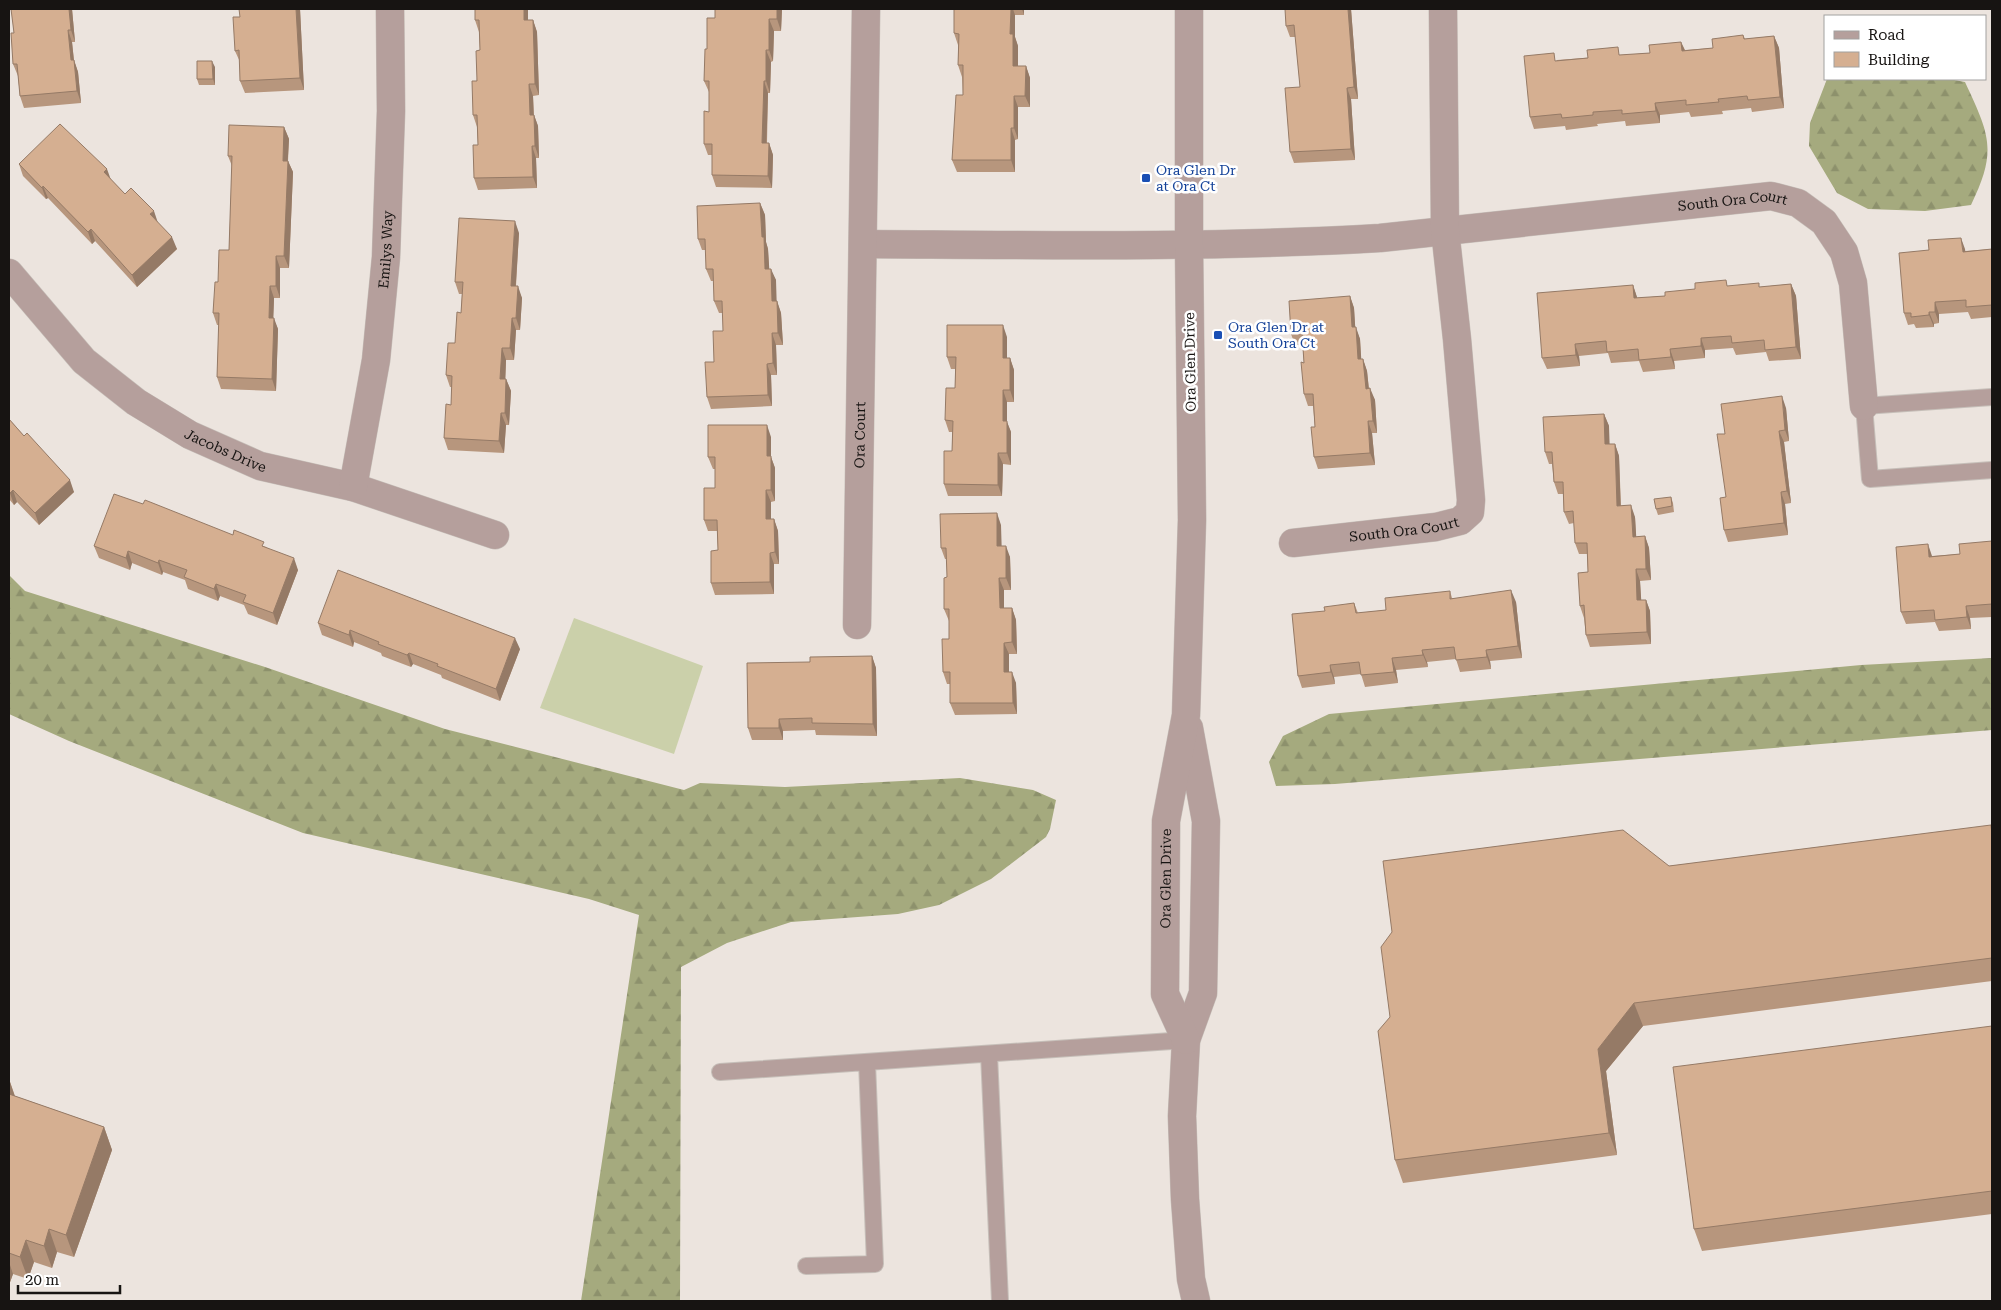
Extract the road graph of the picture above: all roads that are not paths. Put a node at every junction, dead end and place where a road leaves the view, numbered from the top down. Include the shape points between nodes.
1 (390, 9) edge
2 (866, 9) edge
3 (1189, 9) edge
4 (1443, 9) edge
5 (1445, 230) junction
6 (863, 244) junction
7 (1188, 246) junction
8 (9, 273) edge
9 (1992, 397) edge
10 (1864, 406) junction
11 (1992, 470) edge
12 (353, 487) junction
13 (495, 535) dead end
14 (1293, 543) dead end
15 (857, 625) dead end
16 (1186, 715) junction
17 (1186, 1040) junction
18 (989, 1054) junction
19 (867, 1062) junction
20 (720, 1072) dead end
21 (806, 1266) dead end
22 (1000, 1301) edge
23 (1196, 1301) edge

1 - 12 street, Emilys Way via 391,111 386,257 376,360
2 - 6 street, Ora Court
3 - 7 street, Ora Glen Drive
4 - 5 street, South Ora Court
5 - 7 street, South Ora Court via 1380,238
5 - 10 street, South Ora Court via 1771,196 1798,203 1824,222 1844,252 1853,283
5 - 14 street, South Ora Court via 1470,512 1460,521 1436,527
6 - 7 street
6 - 15 street, Ora Court
7 - 16 street, Ora Glen Drive via 1192,520
8 - 12 street, Jacobs Drive via 84,361 144,406 190,435 260,466
9 - 10 lane
10 - 11 lane via 1870,479
12 - 13 street, Jacobs Drive
16 - 17 street, Ora Glen Drive via 1206,821 1203,994
16 - 17 street, Ora Glen Drive via 1166,822 1165,985 1165,994
17 - 18 lane
17 - 23 street, Ora Glen Drive via 1182,1116 1184,1199
18 - 19 lane
18 - 22 lane
19 - 20 lane
19 - 21 lane via 874,1264

